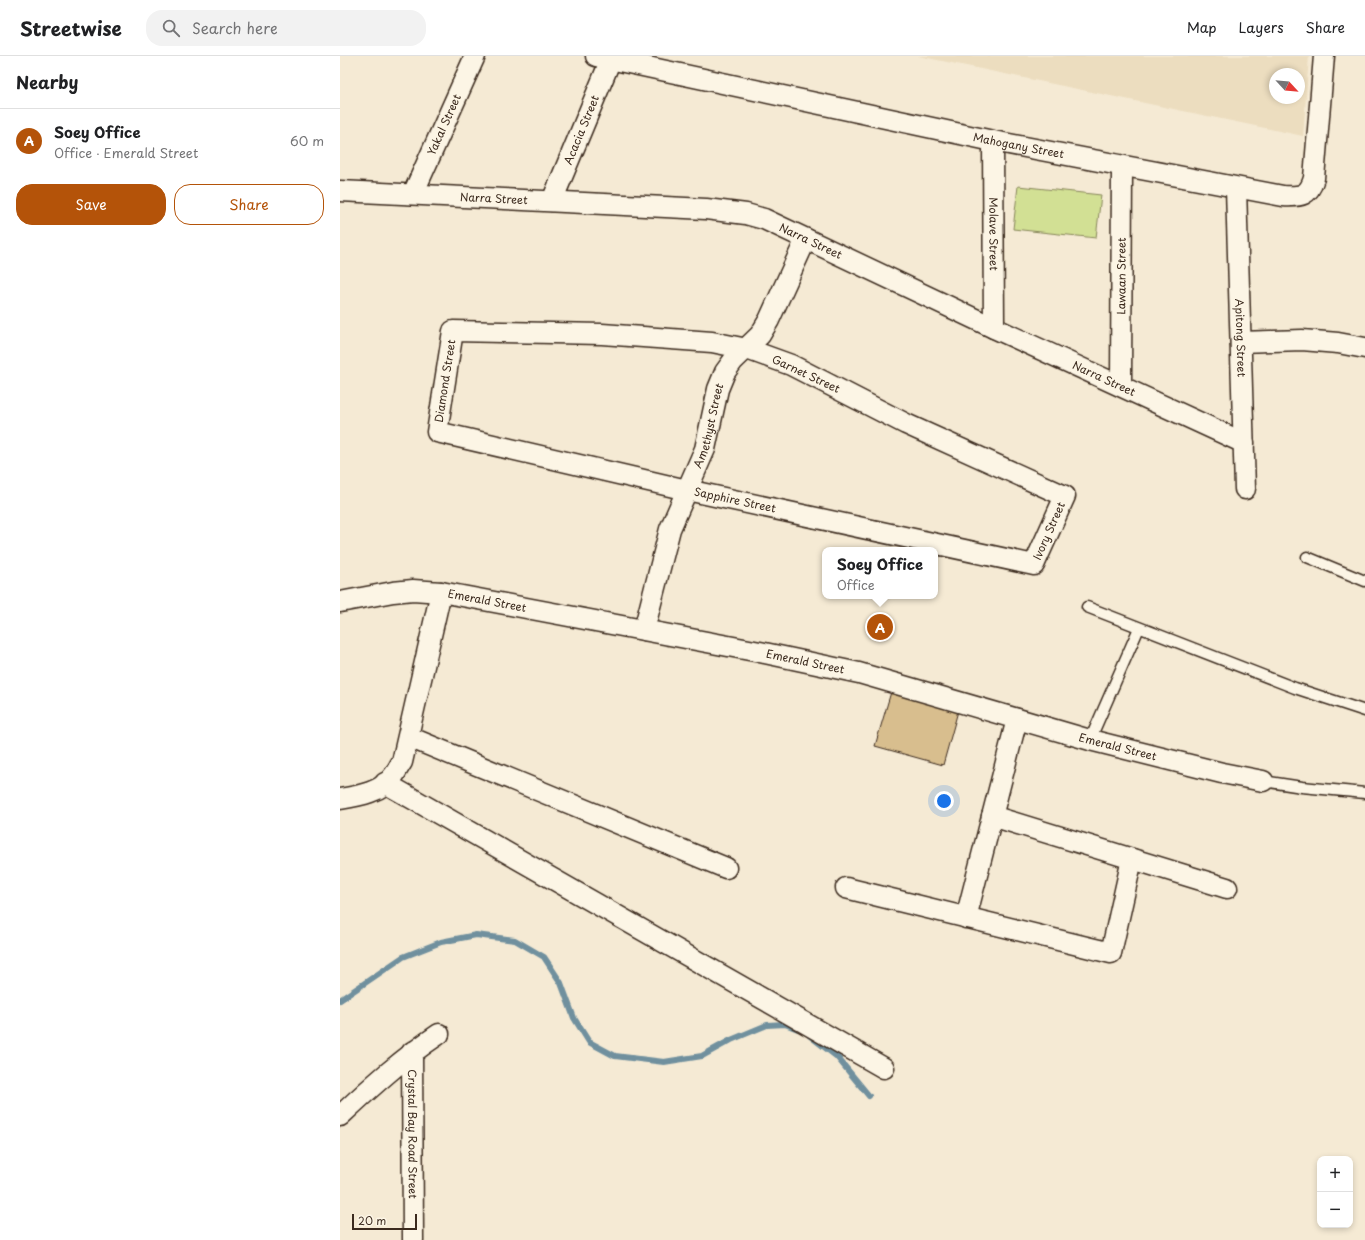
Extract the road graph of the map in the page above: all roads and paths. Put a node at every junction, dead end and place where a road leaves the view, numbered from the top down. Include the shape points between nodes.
1 (475, 56) edge
2 (1324, 56) edge
3 (604, 58) edge
4 (993, 141) junction
5 (1122, 166) junction
6 (1236, 188) junction
7 (340, 191) edge
8 (414, 194) junction
9 (552, 201) junction
10 (806, 239) junction
11 (994, 328) junction
12 (453, 331) joint
13 (1241, 342) junction
14 (1365, 348) edge
15 (747, 349) junction
16 (1121, 386) junction
17 (437, 432) joint
18 (1244, 443) junction
19 (1245, 489) dead end
20 (687, 490) junction
21 (1065, 496) joint
22 (1307, 557) dead end
23 (1034, 565) joint
24 (1365, 581) edge
25 (441, 592) junction
26 (340, 602) edge
27 (1087, 607) dead end
28 (1139, 628) junction
29 (644, 630) junction
30 (1365, 711) edge
31 (1017, 719) junction
32 (409, 737) junction
33 (1090, 740) junction
34 (1262, 781) joint
35 (385, 783) junction
36 (1365, 793) edge
37 (340, 799) edge
38 (992, 816) junction
39 (1132, 859) junction
40 (726, 868) dead end
41 (846, 888) dead end
42 (1227, 888) dead end
43 (966, 918) junction
44 (439, 1034) dead end
45 (412, 1052) junction
46 (884, 1068) dead end
47 (340, 1116) edge
48 (413, 1240) edge

1 - 8 street, Yakal Street
2 - 6 street, Mahogany Street via 1314,178 1308,192 1295,197
3 - 4 street, Mahogany Street
3 - 9 street, Acacia Street
4 - 5 street, Mahogany Street
4 - 11 street, Molave Street
5 - 6 street, Mahogany Street
5 - 16 street, Lawaan Street
6 - 13 street, Apitong Street
7 - 8 street, Narra Street
8 - 9 street, Narra Street
9 - 10 street, Narra Street via 732,211 764,219
10 - 11 street, Narra Street
10 - 15 street, Amethyst Street via 769,320
11 - 16 street, Narra Street
12 - 15 street, Garnet Street via 602,334 712,342
12 - 17 street, Diamond Street
13 - 14 street via 1302,340
13 - 18 street, Apitong Street
15 - 20 street, Amethyst Street via 725,372 718,389 705,449
15 - 21 street, Garnet Street via 792,365 906,424
16 - 18 street, Narra Street
17 - 20 street, Sapphire Street
18 - 19 street, Apitong Street
20 - 23 street, Sapphire Street
20 - 29 street, Amethyst Street via 670,529
21 - 23 street, Ivory Street
22 - 24 lane
25 - 26 street, Emerald Street via 413,590
25 - 29 street, Emerald Street
25 - 32 street
27 - 28 lane
28 - 30 lane via 1295,688
28 - 33 lane
29 - 31 street, Emerald Street via 859,673
31 - 33 street, Emerald Street
31 - 38 street
32 - 35 street via 402,762 393,777
32 - 40 street
33 - 34 street, Emerald Street
34 - 36 lane
35 - 37 street via 362,795
35 - 46 street
38 - 39 street
38 - 43 street
39 - 42 street
39 - 43 street via 1111,953
41 - 43 street
44 - 45 street
45 - 47 street
45 - 48 street, Crystal Bay Road Street

